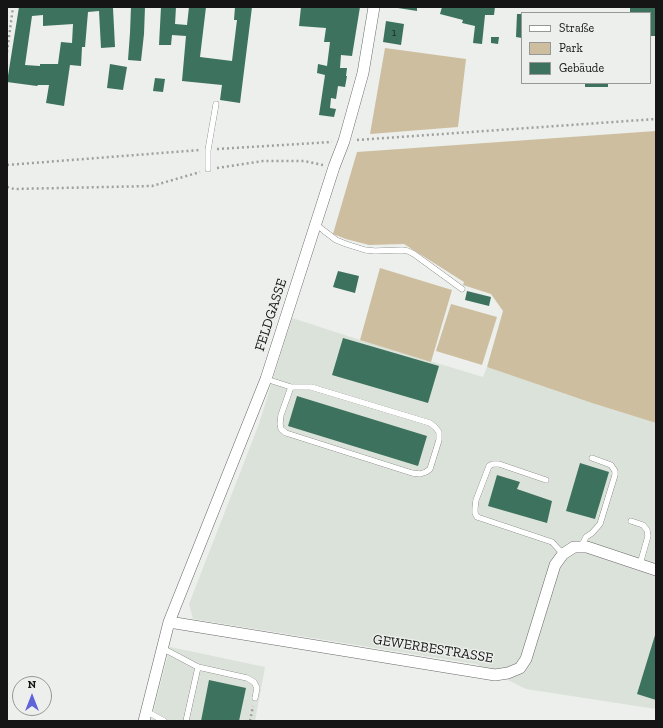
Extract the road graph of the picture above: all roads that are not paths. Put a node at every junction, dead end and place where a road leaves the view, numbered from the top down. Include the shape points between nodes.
1 (374, 7) edge
2 (216, 104) dead end
3 (208, 169) road end
4 (316, 224) junction
5 (462, 289) dead end
6 (266, 380) junction
7 (291, 387) junction
8 (592, 458) dead end
9 (546, 480) dead end
10 (631, 521) dead end
11 (581, 547) junction
12 (563, 554) junction
13 (640, 564) junction
14 (656, 570) edge
15 (169, 622) junction
16 (162, 648) junction
17 (198, 667) junction
18 (255, 698) road end
19 (145, 716) edge
20 (164, 721) edge
21 (186, 721) edge

1 - 4 street, FELDGASSE via 364,73
2 - 3 lane via 208,150
4 - 5 lane via 336,240 365,250 408,251
4 - 6 street, FELDGASSE
6 - 7 lane
6 - 15 street, FELDGASSE
7 - 7 lane via 311,387 430,423 439,432 430,469 420,474 412,473 286,433 280,424
8 - 11 lane via 611,465 615,475 600,524 586,537
9 - 12 lane via 500,464 493,464 489,466 476,500 475,513 477,517 552,542
10 - 13 lane via 643,525 647,530 648,536
11 - 12 street via 574,547
11 - 13 street
12 - 15 street, GEWERBESTRASSE via 555,565 526,659 520,668 508,673 495,675
13 - 14 street
15 - 16 street, FELDGASSE
16 - 17 lane
16 - 19 street, FELDGASSE
17 - 18 lane via 247,678 254,682 257,688
17 - 21 lane
19 - 20 lane

